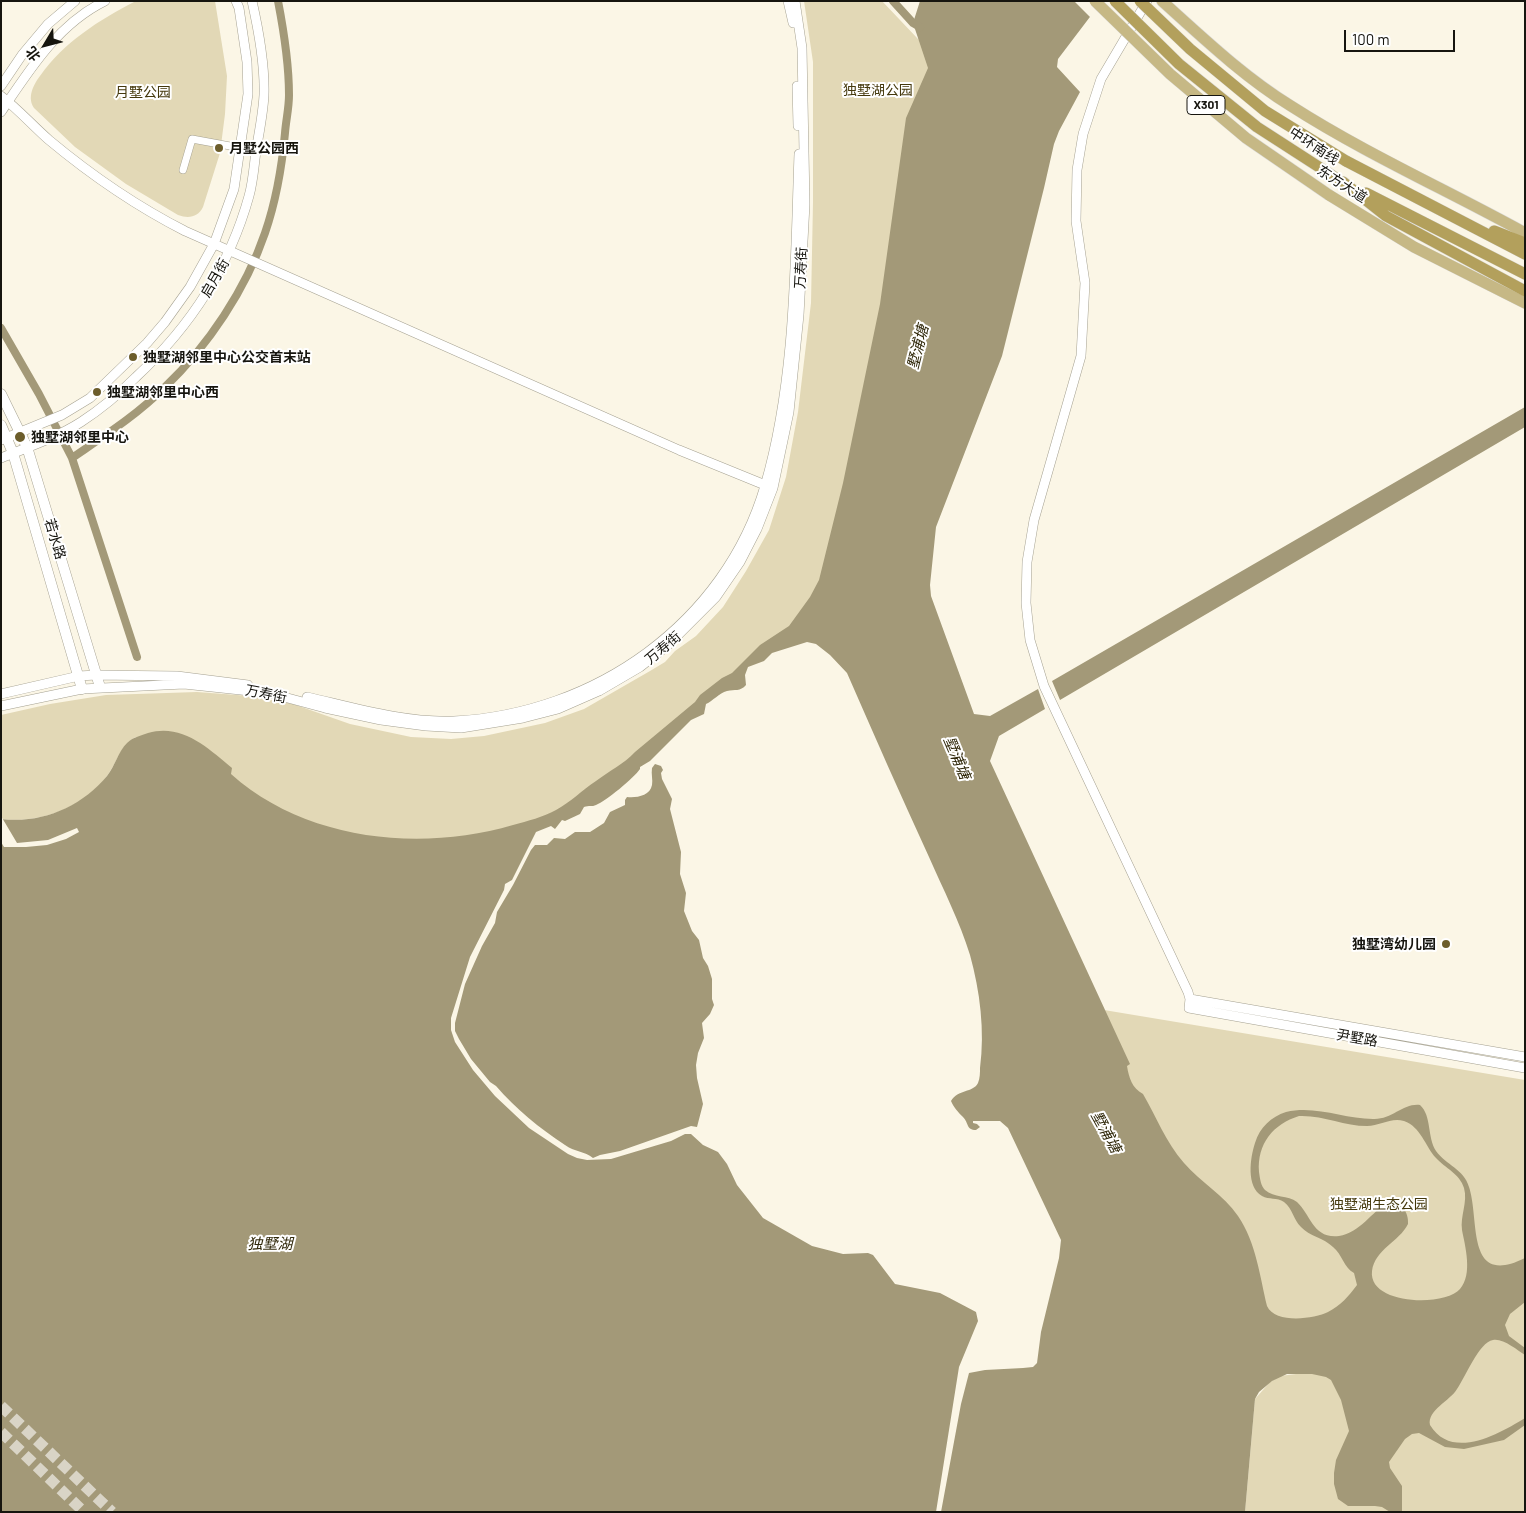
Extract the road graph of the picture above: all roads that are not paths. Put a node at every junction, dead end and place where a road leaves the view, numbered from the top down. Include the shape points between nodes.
1 (75, 1) edge
2 (106, 1) edge
3 (236, 1) edge
4 (252, 1) edge
5 (788, 1) edge
6 (795, 1) edge
7 (1096, 1) edge
8 (1116, 1) edge
9 (1140, 1) edge
10 (1148, 1) edge
11 (1162, 1) edge
12 (1, 86) edge
13 (5, 99) edge
14 (1, 112) edge
15 (241, 148) junction
16 (183, 170) dead end
17 (1339, 180) junction
18 (1430, 205) junction
19 (1525, 233) edge
20 (1525, 243) edge
21 (214, 244) junction
22 (229, 252) junction
23 (1525, 254) edge
24 (1525, 274) edge
25 (1525, 290) edge
26 (1525, 303) edge
27 (1, 394) edge
28 (1, 425) edge
29 (20, 431) junction
30 (4, 438) edge
31 (27, 447) junction
32 (13, 453) junction
33 (1, 458) edge
34 (769, 487) junction
35 (96, 675) junction
36 (79, 676) junction
37 (158, 682) junction
38 (100, 687) junction
39 (82, 689) junction
40 (1, 694) edge
41 (1, 706) edge
42 (1189, 1003) junction
43 (1525, 1057) edge
44 (1525, 1068) edge

1 - 12 street via 48,24
2 - 13 street via 71,22
3 - 15 street, 启月街 via 247,62 248,94
4 - 22 street, 启月街 via 262,56 264,96 249,195
5 - 34 street, 万寿街 via 796,50 799,148 795,261 788,363
6 - 34 street, 万寿街 via 802,48 804,214 799,315 789,412
7 - 26 main road, 东方大道 / X301, bridge via 1170,74 1246,138 1328,195 1414,247
8 - 17 highway, 中环南线, bridge via 1179,64 1257,127
9 - 18 highway, 中环南线, bridge via 1190,49 1265,111 1346,161
10 - 42 street via 1101,79 1083,134 1077,170 1076,221 1085,283 1080,356 1034,520 1027,562 1026,603 1030,640 1044,686
11 - 19 main road via 1222,56 1290,106
13 - 14 street
13 - 21 street via 30,124 110,186 159,218
15 - 16 street via 192,139
15 - 21 street, 启月街 via 234,189
17 - 24 highway, 中环南线
17 - 25 highway via 1386,216
18 - 20 highway
18 - 23 highway, 中环南线
21 - 22 street
21 - 29 street, 启月街 via 166,322 90,398 62,415
22 - 31 street, 启月街 via 208,292 182,330 150,365 111,401 71,428
22 - 34 street
27 - 29 main road, 若水路
28 - 30 main road, 若水路
29 - 30 street, 启月街
29 - 31 main road, 若水路
30 - 32 main road, 若水路
31 - 32 street, 启月街
31 - 35 main road, 若水路
32 - 33 street, 启月街
32 - 36 main road, 若水路
34 - 37 street, 万寿街 via 731,563 710,592 673,632 638,660 593,686 542,705 479,719 424,720 222,680 177,676
35 - 36 street, 万寿街
35 - 37 street, 万寿街 via 125,675
35 - 38 main road, 若水路
36 - 39 main road, 若水路
36 - 40 street, 万寿街
37 - 38 street, 万寿街
38 - 39 street, 万寿街
39 - 41 street, 万寿街
42 - 43 street, 尹墅路
42 - 44 street, 尹墅路

